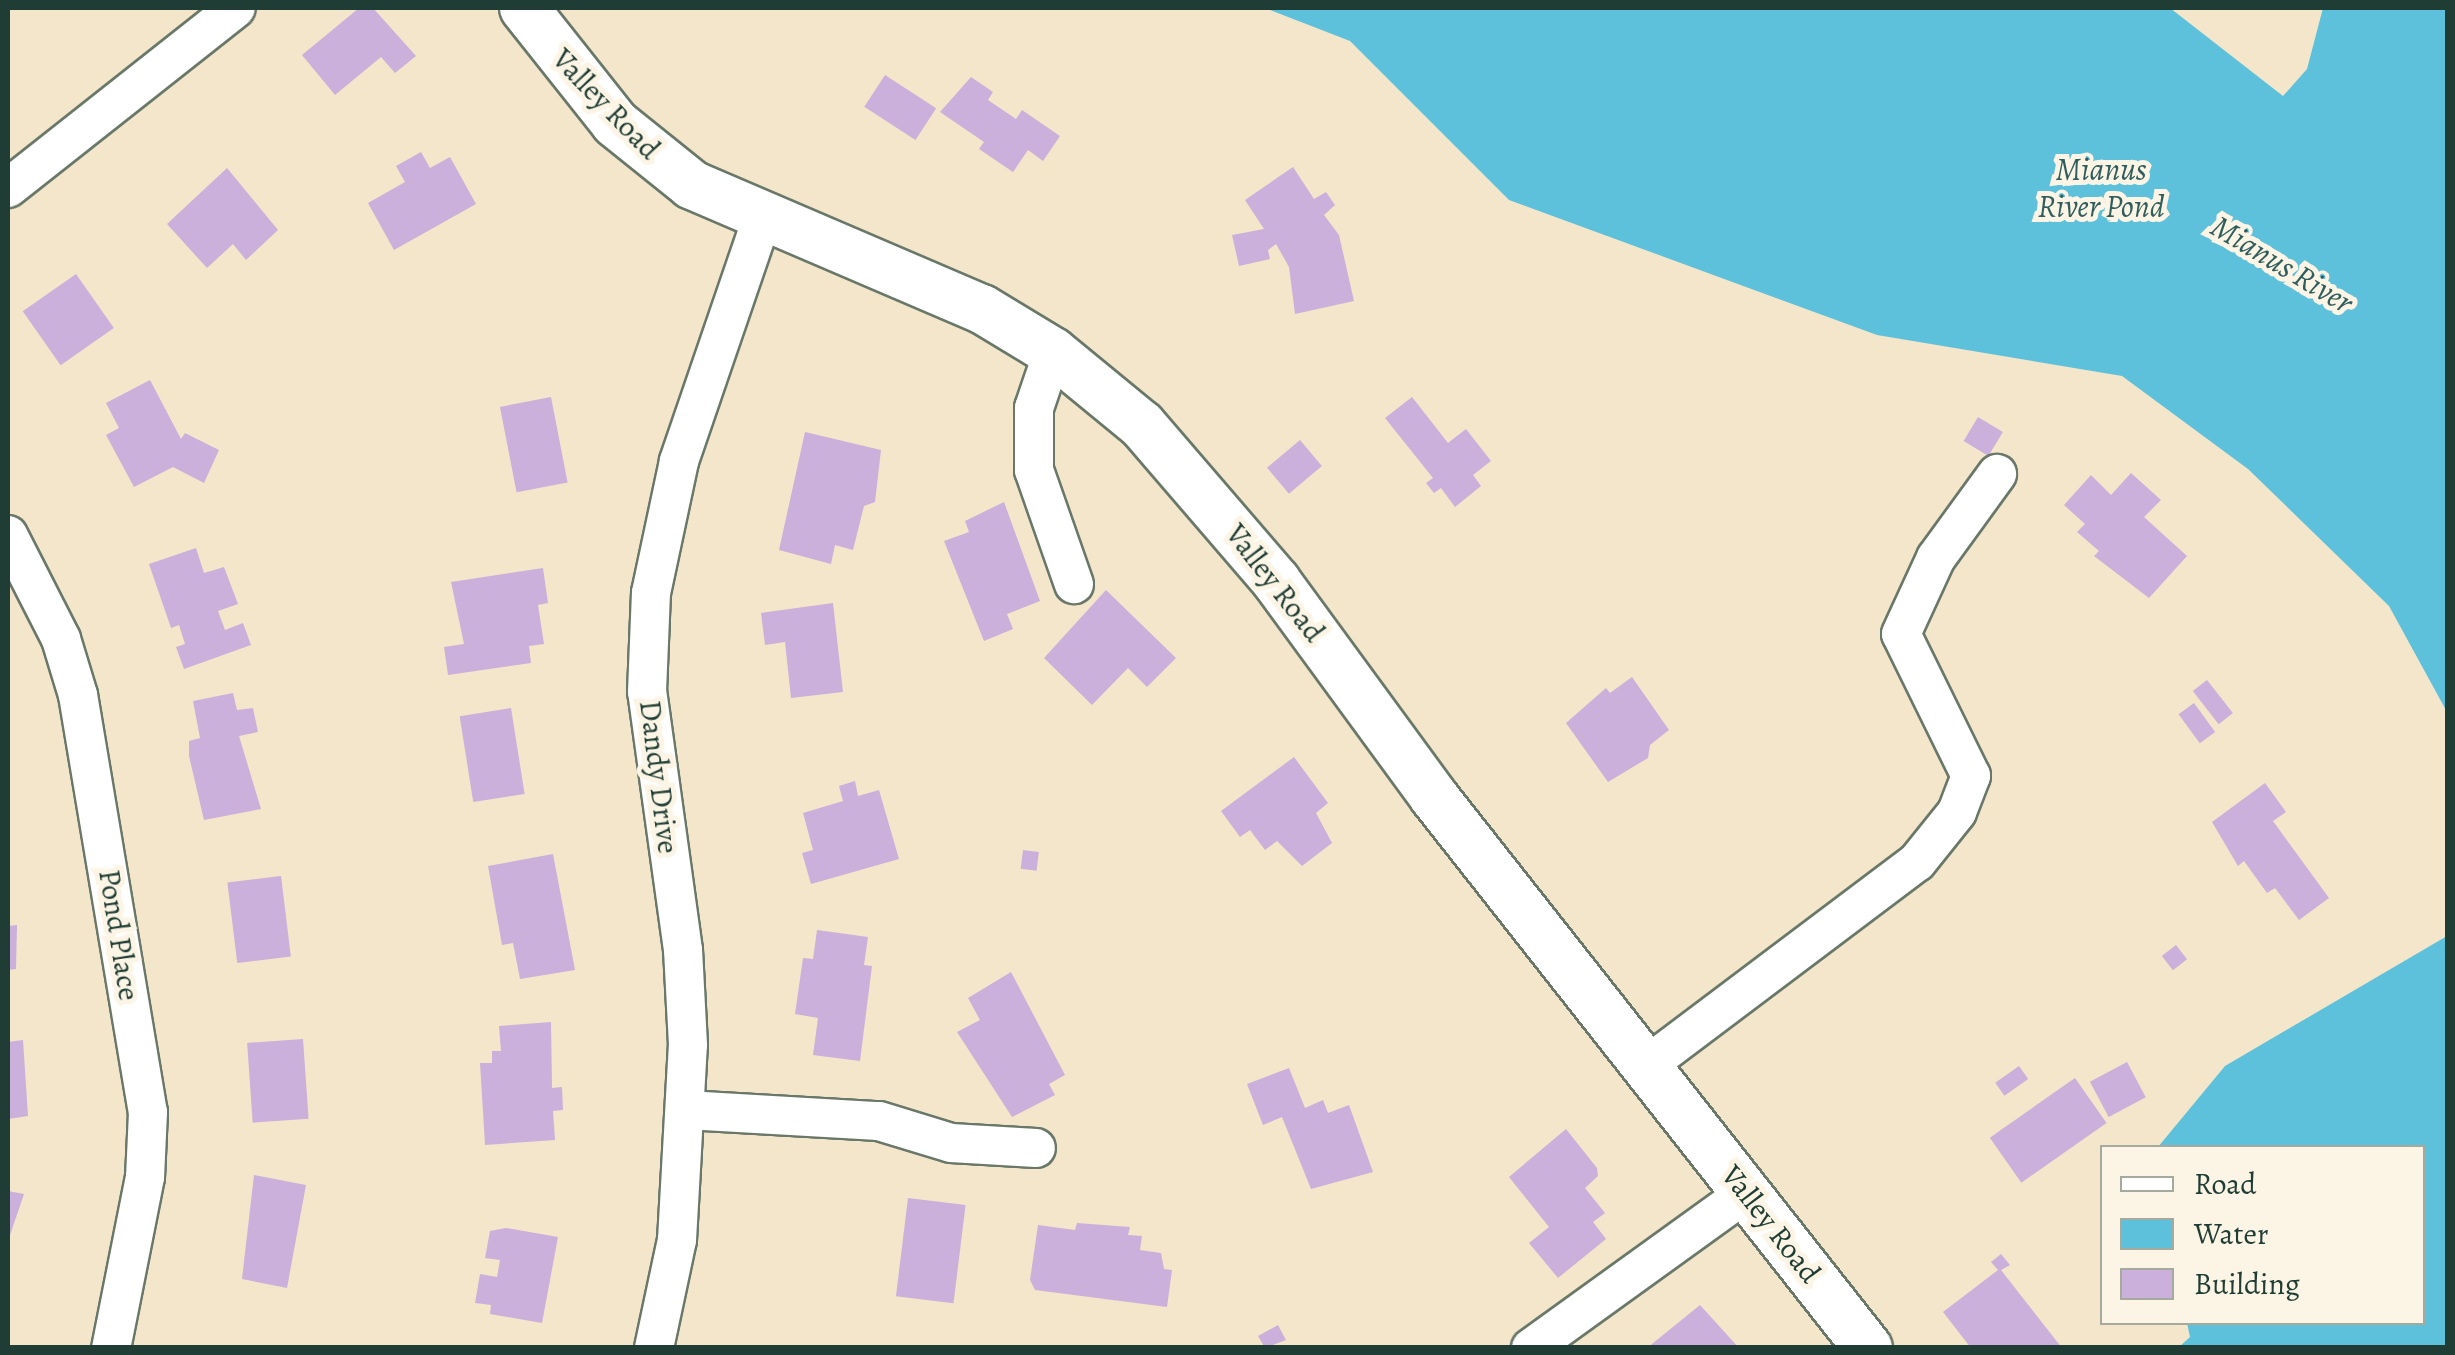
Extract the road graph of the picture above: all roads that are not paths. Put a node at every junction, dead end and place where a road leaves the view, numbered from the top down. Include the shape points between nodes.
1 (236, 8) edge
2 (524, 8) edge
3 (8, 188) edge
4 (762, 219) junction
5 (1053, 352) junction
6 (1997, 474) dead end
7 (8, 535) edge
8 (1074, 584) dead end
9 (1646, 1066) junction
10 (686, 1110) junction
11 (1036, 1148) dead end
12 (1746, 1193) junction
13 (111, 1348) edge
14 (654, 1348) edge
15 (1530, 1348) edge
16 (1868, 1348) edge

1 - 3 street
2 - 4 main road, Valley Road via 582,87 654,158
4 - 5 main road, Valley Road via 940,289
4 - 10 street, Dandy Drive via 679,461 651,593 646,692 684,950
5 - 8 street via 1034,408 1034,470
5 - 9 main road, Valley Road via 1142,425 1202,488
6 - 9 street via 1936,558 1901,634 1971,776 1957,812 1917,862
7 - 13 street, Pond Place via 61,639 78,695 148,1112 145,1177
9 - 12 main road, Valley Road
10 - 11 street via 879,1121 950,1143
10 - 14 street, Dandy Drive via 676,1240
12 - 15 street
12 - 16 main road, Valley Road

